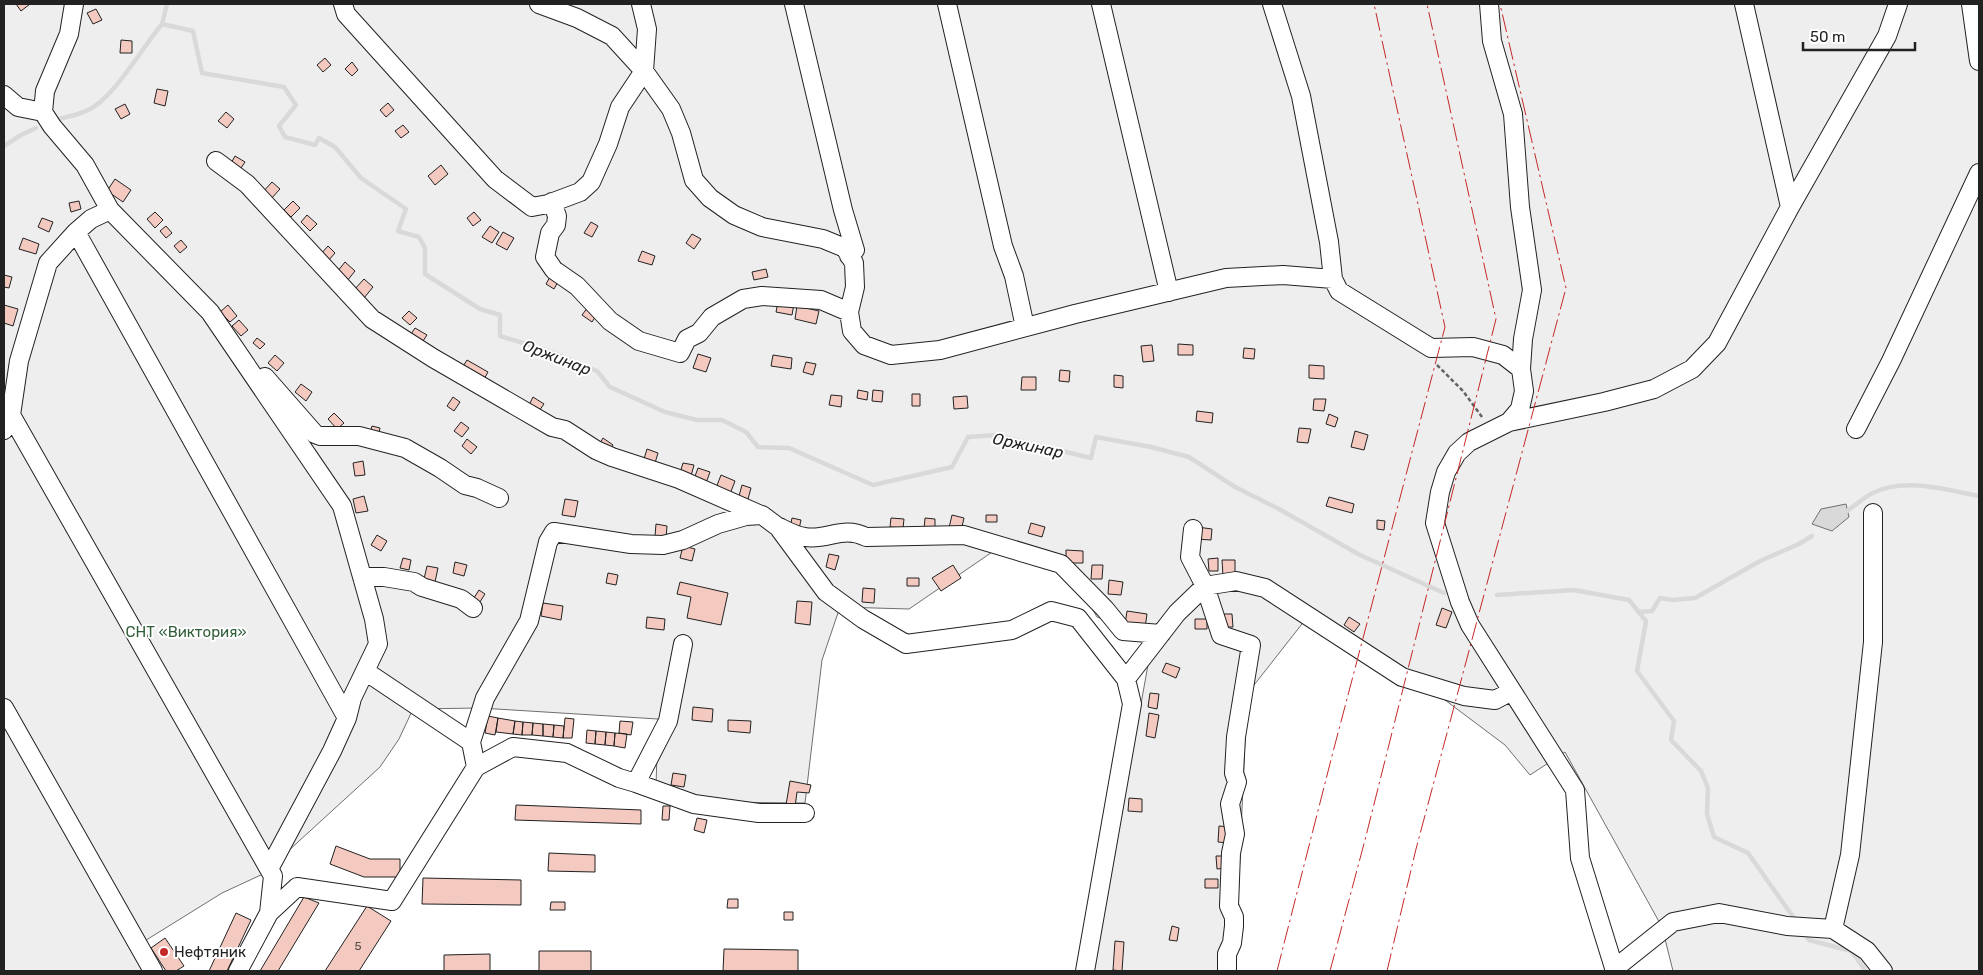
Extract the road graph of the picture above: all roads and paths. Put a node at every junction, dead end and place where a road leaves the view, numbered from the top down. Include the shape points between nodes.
1 (74, 4) edge
2 (343, 4) edge
3 (539, 4) edge
4 (641, 4) edge
5 (794, 4) edge
6 (947, 4) edge
7 (1100, 4) edge
8 (1272, 4) edge
9 (1489, 4) edge
10 (1744, 4) edge
11 (1898, 4) edge
12 (1971, 4) edge
13 (1979, 61) edge
14 (644, 70) junction
15 (4, 95) edge
16 (43, 112) junction
17 (216, 160) dead end
18 (1979, 172) edge
19 (552, 202) junction
20 (1790, 207) junction
21 (110, 210) junction
22 (76, 232) junction
23 (850, 256) junction
24 (1334, 279) junction
25 (1169, 292) junction
26 (210, 312) junction
27 (849, 312) junction
28 (1024, 327) junction
29 (1433, 355) junction
30 (1521, 369) junction
31 (1509, 422) junction
32 (7, 423) edge
33 (1856, 429) dead end
34 (1482, 436) junction
35 (499, 498) dead end
36 (1872, 513) dead end
37 (762, 515) junction
38 (778, 527) junction
39 (1193, 529) dead end
40 (362, 577) junction
41 (1205, 586) junction
42 (473, 608) dead end
43 (1161, 634) junction
44 (682, 644) dead end
45 (365, 671) junction
46 (1126, 678) junction
47 (1512, 691) junction
48 (4, 708) edge
49 (347, 718) junction
50 (471, 742) junction
51 (476, 767) junction
52 (636, 783) junction
53 (805, 813) dead end
54 (269, 869) junction
55 (269, 913) junction
56 (1833, 929) junction
57 (1615, 970) edge
58 (153, 971) edge
59 (238, 971) edge
60 (1085, 971) edge
61 (1227, 971) edge
62 (1883, 971) edge

1 - 16 street via 69,34 45,91
2 - 19 street via 346,14 495,179 532,207
3 - 14 street via 612,36
4 - 14 street via 647,29
5 - 23 street via 855,250
6 - 28 street
7 - 25 street
8 - 24 street via 1301,96
9 - 30 street via 1492,41 1513,114 1520,207 1532,290
10 - 20 street
11 - 20 street via 1887,36
12 - 13 street
14 - 19 street via 620,106 591,182 580,192
14 - 23 street via 671,109 694,180 710,198 734,215 762,227 823,239 845,248
15 - 16 street via 18,107
16 - 21 street via 85,165
17 - 37 street via 247,184 372,319 390,332 493,395 552,427 566,430 596,450 679,479
18 - 33 street via 1892,361
19 - 27 street via 557,216 556,225 550,233 545,257 554,270 577,286 610,321 639,341 680,353 687,339 700,333 712,317 742,299 762,296 821,300
20 - 31 street via 1717,343 1692,369 1654,389
21 - 22 street via 91,219
21 - 26 street
22 - 32 street via 48,264 19,361
22 - 49 street
23 - 27 street via 854,263 855,287
24 - 25 street via 1282,275 1226,278
24 - 29 street via 1339,291
25 - 28 street
26 - 35 street via 315,434 359,436 405,448 465,485
26 - 40 street via 342,506
27 - 28 street via 852,331 864,345 891,355 940,350
29 - 30 street via 1473,347 1503,355
29 - 34 path via 1482,417
30 - 31 street via 1524,391 1520,409
31 - 34 street
32 - 54 street
34 - 47 street via 1457,453 1446,472 1434,523 1470,625
36 - 56 street via 1873,642 1850,855
37 - 38 street
37 - 50 street via 718,524 663,545 631,544 554,532 548,542 529,622 485,698
38 - 43 street via 806,538 838,532 856,532 866,537 964,534 1061,564 1123,631
38 - 46 street via 826,592 906,644 1012,630 1051,611 1078,618
39 - 41 street via 1190,557
40 - 42 street via 414,582 461,599
40 - 45 street via 378,644
41 - 43 street
41 - 47 street via 1236,581 1265,588 1402,677 1464,696 1496,700
41 - 61 street via 1221,635 1251,645 1236,736 1234,773 1237,782 1230,804 1235,834 1229,906 1234,926 1227,954
43 - 46 street
44 - 52 street via 668,720
45 - 49 street
45 - 50 street
46 - 60 street via 1132,704
47 - 57 street via 1575,790 1580,858
48 - 58 street
49 - 54 street
50 - 51 street
51 - 52 street via 513,747 567,753
51 - 55 street via 392,901 297,887
52 - 53 street via 694,804 759,813
54 - 55 street via 272,876
55 - 59 street
56 - 57 street via 1787,926 1719,914 1673,922
56 - 62 street via 1867,950

